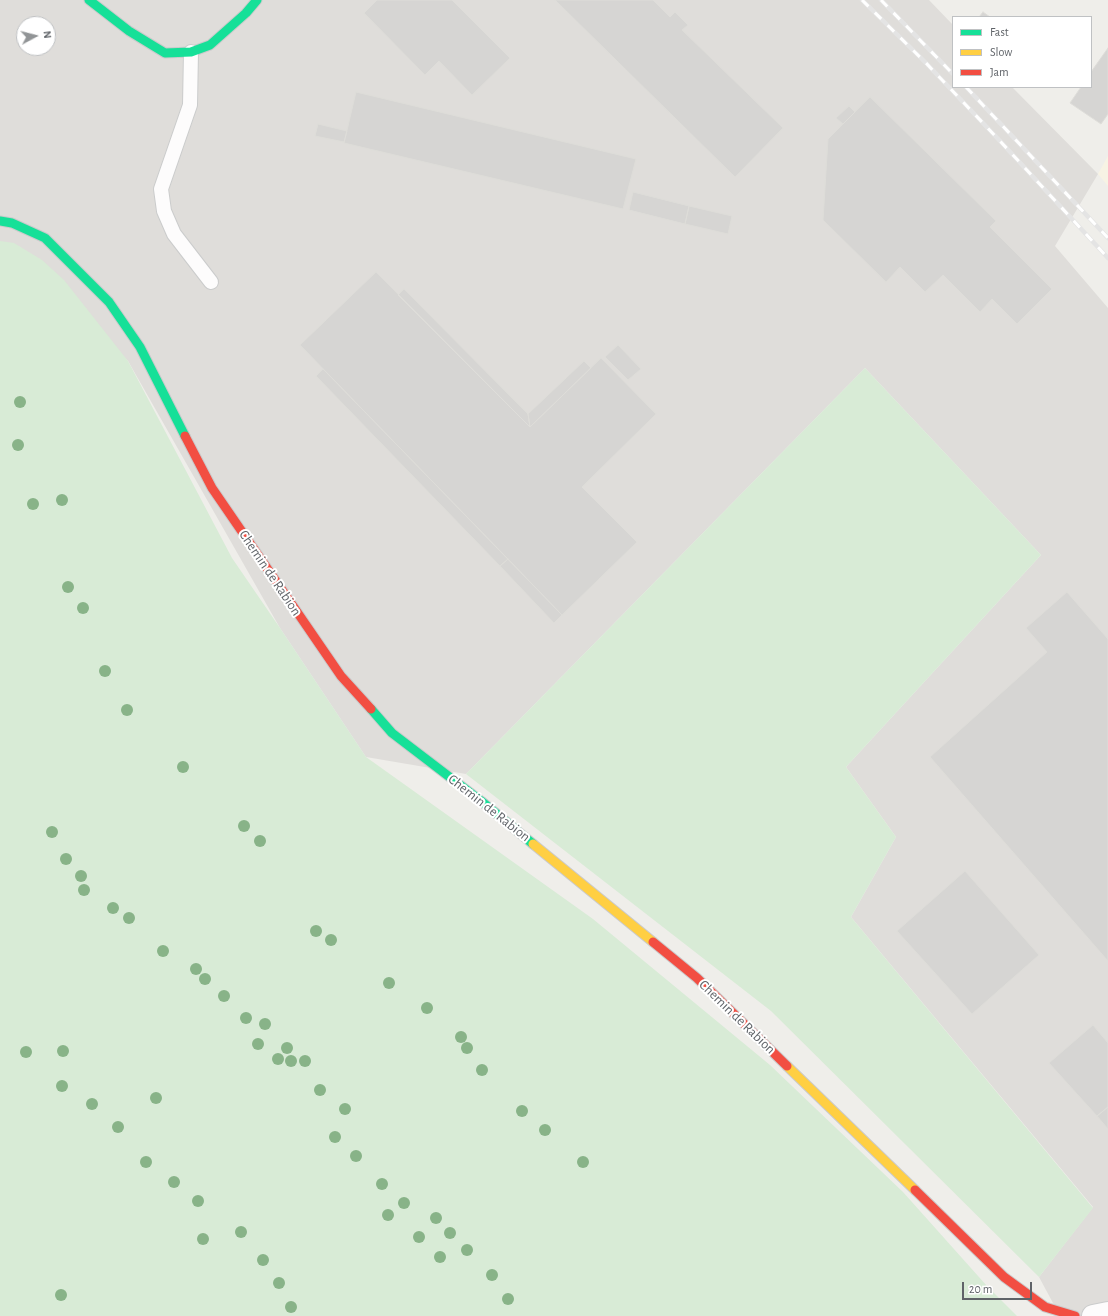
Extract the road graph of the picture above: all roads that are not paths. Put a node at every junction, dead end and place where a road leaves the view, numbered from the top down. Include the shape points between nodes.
1 (89, 0) edge
2 (258, 0) edge
3 (191, 52) junction
4 (0, 221) edge
5 (211, 282) dead end
6 (1108, 1313) edge
7 (1075, 1316) edge
8 (1093, 1316) edge

1 - 3 street via 129,31 165,53
2 - 3 street via 210,46
3 - 5 lane via 190,105 161,189 164,211 174,234
4 - 7 street, Chemin de Rabion via 12,223 45,238 109,302 140,347 212,488 341,676 392,733 482,801 697,978 1004,1277 1045,1307
6 - 8 street

